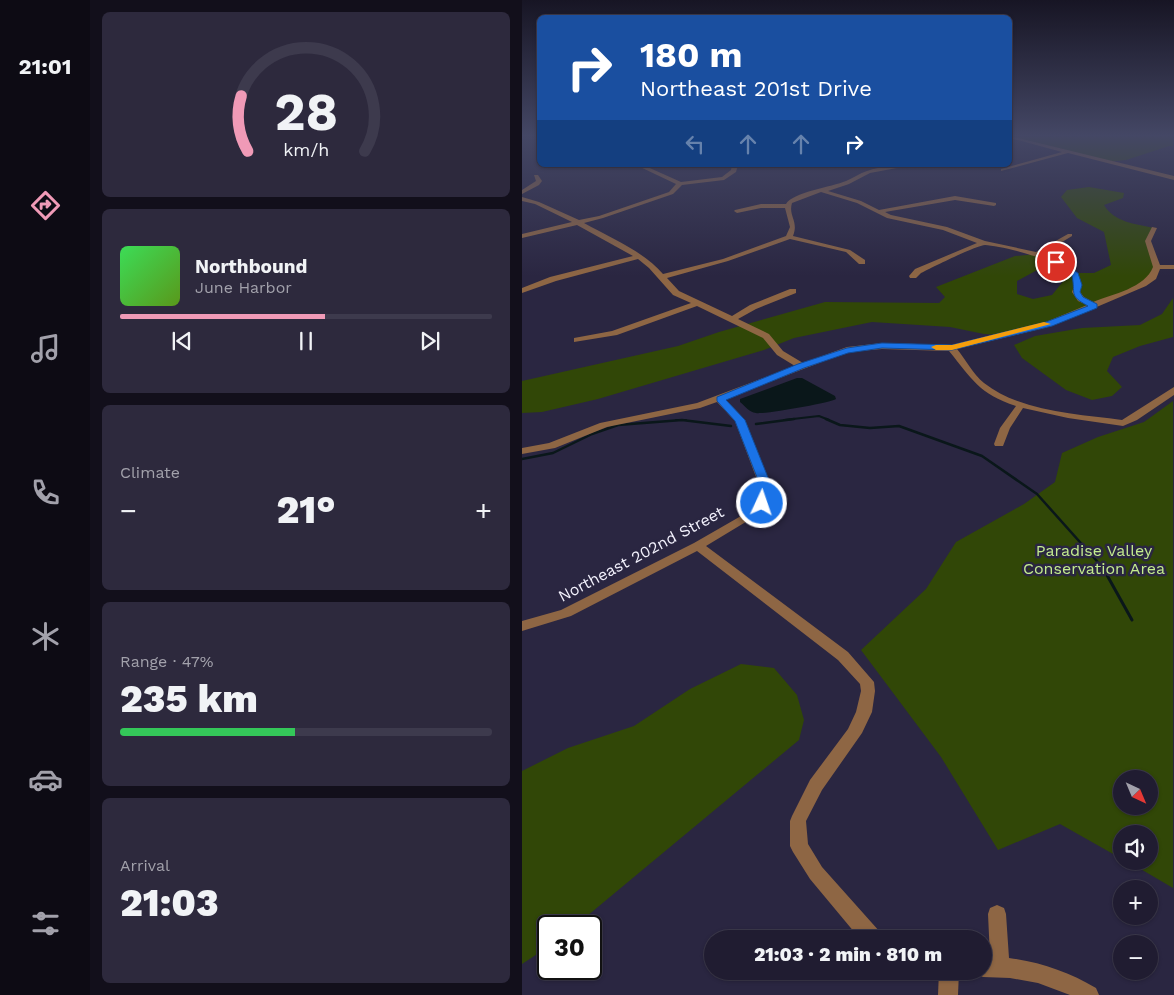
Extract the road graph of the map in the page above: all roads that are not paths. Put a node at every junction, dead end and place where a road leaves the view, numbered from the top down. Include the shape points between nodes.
1 (538, 182) edge
2 (677, 182) edge
3 (698, 182) edge
4 (848, 182) edge
5 (680, 184) junction
6 (823, 191) junction
7 (522, 192) edge
8 (522, 199) edge
9 (994, 204) dead end
10 (788, 206) junction
11 (736, 211) dead end
12 (877, 212) junction
13 (580, 223) junction
14 (1154, 228) dead end
15 (1070, 235) dead end
16 (522, 236) edge
17 (789, 237) junction
18 (983, 244) junction
19 (1037, 254) junction
20 (639, 257) junction
21 (862, 262) dead end
22 (1157, 267) junction
23 (1174, 267) edge
24 (912, 276) dead end
25 (661, 277) junction
26 (522, 291) edge
27 (793, 291) dead end
28 (695, 304) junction
29 (1094, 306) junction
30 (733, 320) junction
31 (577, 340) dead end
32 (952, 348) junction
33 (801, 366) junction
34 (1174, 390) edge
35 (720, 399) junction
36 (1021, 405) junction
37 (999, 444) dead end
38 (522, 451) edge
39 (698, 546) junction
40 (522, 626) edge
41 (997, 914) dead end
42 (865, 930) edge
43 (992, 966) edge
44 (949, 980) edge
45 (948, 995) edge
46 (1089, 995) edge

1 - 7 street
2 - 5 street
3 - 5 street
4 - 6 street
5 - 13 street via 671,193
6 - 10 street via 797,199
6 - 12 street via 859,202
8 - 13 street
9 - 12 street via 954,198
10 - 11 street via 761,206
10 - 17 street via 793,227
12 - 18 street via 945,228
13 - 16 street
13 - 20 street
14 - 22 street via 1148,240
15 - 19 street
17 - 21 street via 848,252
17 - 25 street via 696,269
18 - 19 street
18 - 24 street
19 - 29 street via 1075,275 1076,292
20 - 25 street
20 - 26 street via 553,279
22 - 23 street
22 - 29 street via 1153,277 1143,284
25 - 28 street via 676,293
27 - 30 street via 753,307
28 - 30 street
28 - 31 street via 614,334
29 - 32 street via 1049,324
30 - 33 street via 766,336 780,353
32 - 33 street via 864,347
32 - 36 street via 980,384
33 - 35 street
34 - 36 street via 1123,423
35 - 38 street via 604,425 551,446
35 - 39 street, Northeast 202nd Street via 740,420 765,485 762,503 745,518
36 - 37 street via 1006,426
39 - 40 street, Northeast 202nd Street via 566,613
39 - 42 street via 843,656 867,682 864,712 854,733 816,785 798,821 800,846 816,873
41 - 43 street
43 - 46 street via 1053,978
44 - 45 street

